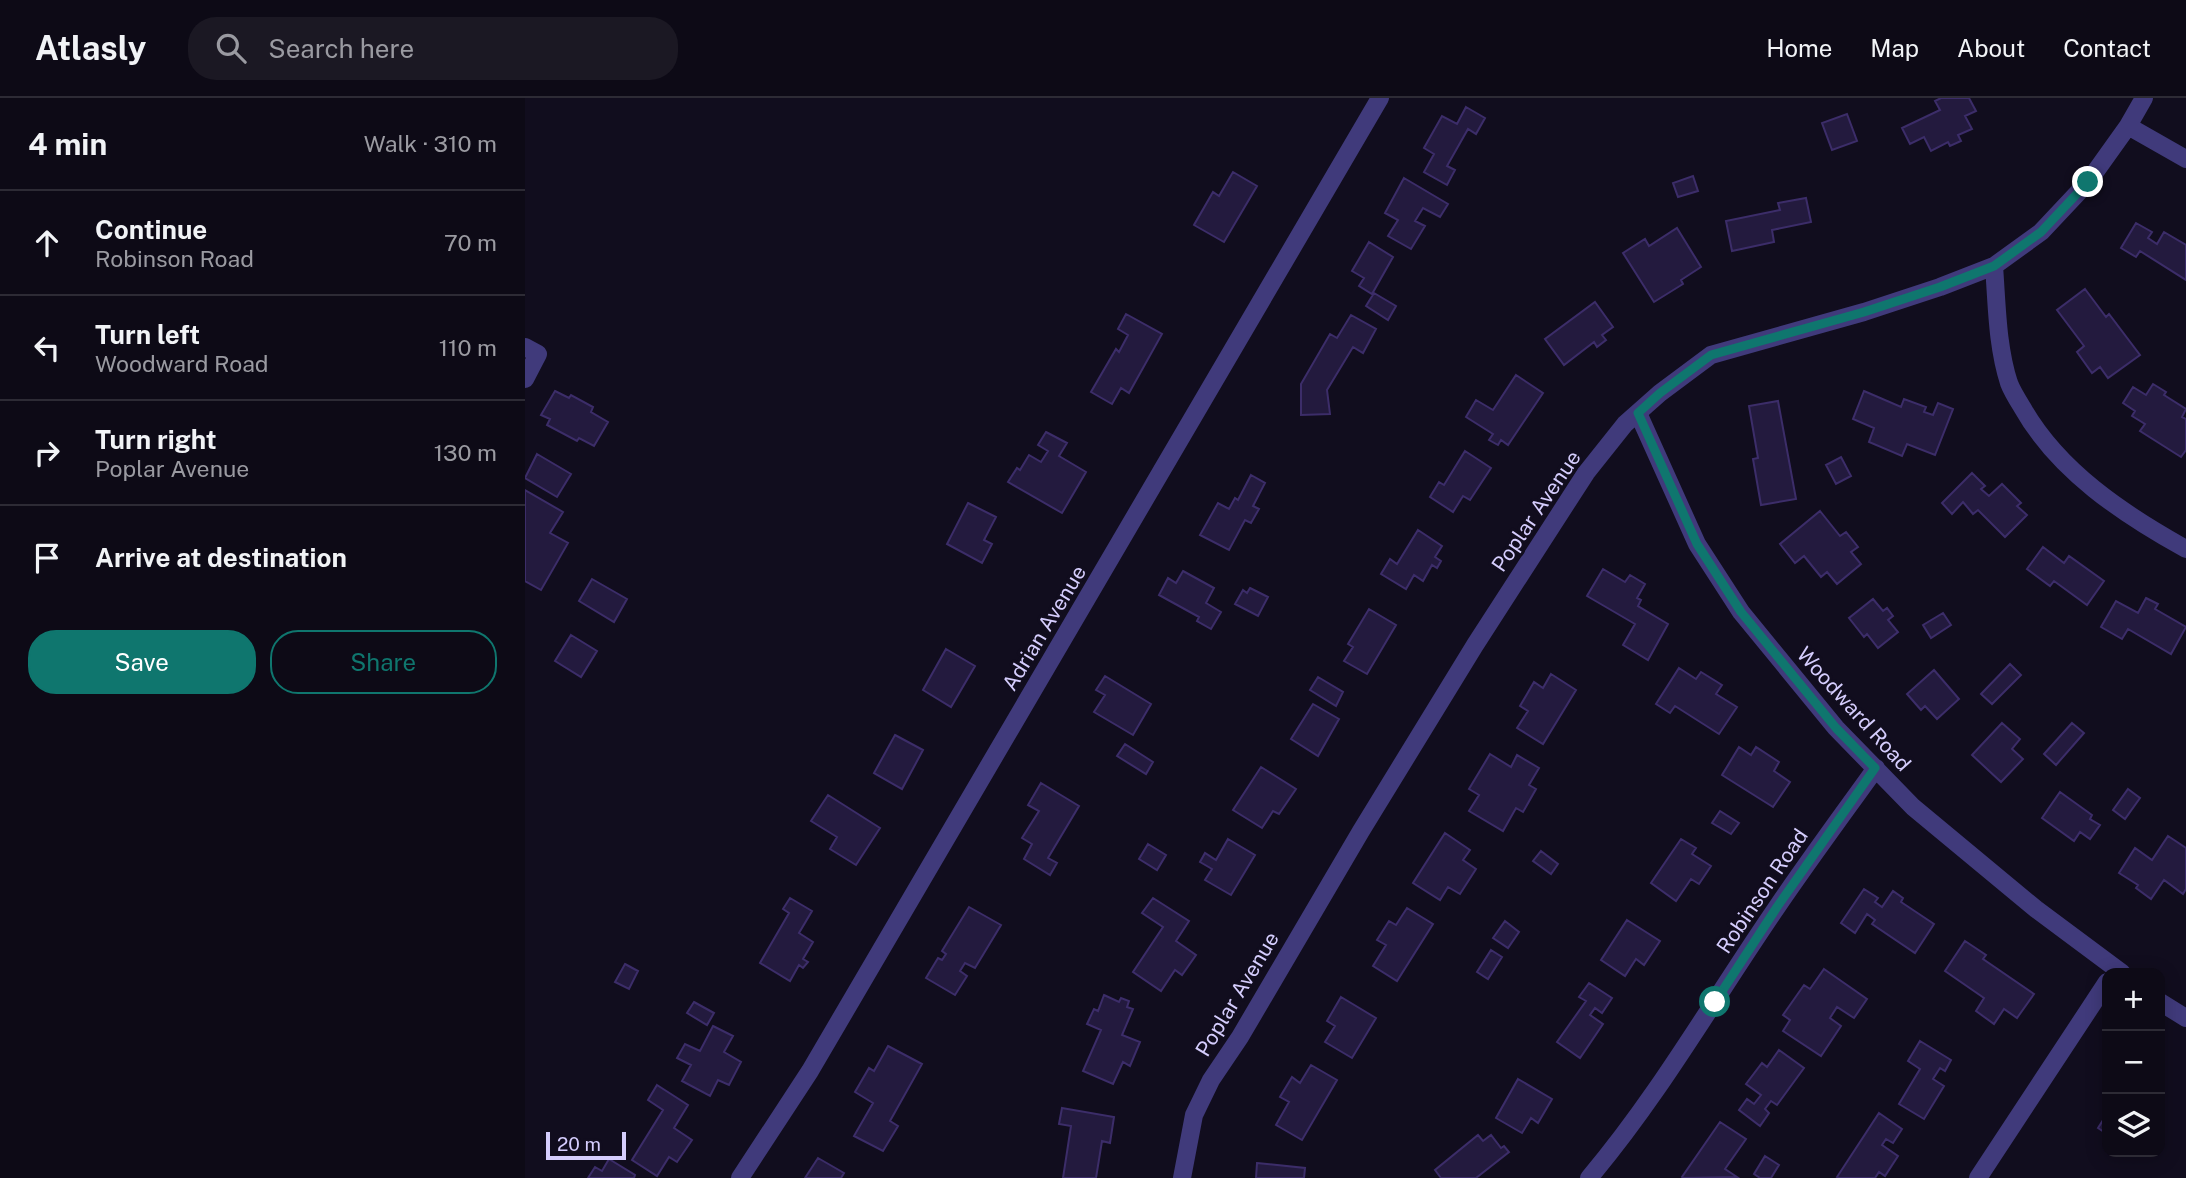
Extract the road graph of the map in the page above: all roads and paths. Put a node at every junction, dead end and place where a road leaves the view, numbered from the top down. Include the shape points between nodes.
1 (1380, 98) edge
2 (2144, 98) edge
3 (2128, 126) junction
4 (2186, 159) edge
5 (1994, 266) junction
6 (532, 350) edge
7 (525, 379) edge
8 (1638, 413) junction
9 (2186, 549) edge
10 (1875, 768) junction
11 (2108, 968) edge
12 (2102, 993) edge
13 (2165, 1005) edge
14 (2186, 1018) edge
15 (740, 1178) edge
16 (1182, 1178) edge
17 (1589, 1178) edge
18 (1978, 1178) edge

1 - 15 street, Adrian Avenue via 810,1071
2 - 3 street, Poplar Avenue
3 - 4 street
3 - 5 street, Poplar Avenue via 2088,182 2041,232
5 - 8 street, Poplar Avenue via 1864,312 1711,355
5 - 9 street via 2009,385 2030,422 2057,456 2102,496
6 - 7 street
8 - 10 street, Woodward Road via 1697,544 1741,612 1836,728
8 - 16 street, Poplar Avenue via 1586,473 1475,645 1212,1080 1194,1115
10 - 11 street, Woodward Road via 1913,807
10 - 17 street, Robinson Road via 1619,1143
12 - 18 street
13 - 14 street

